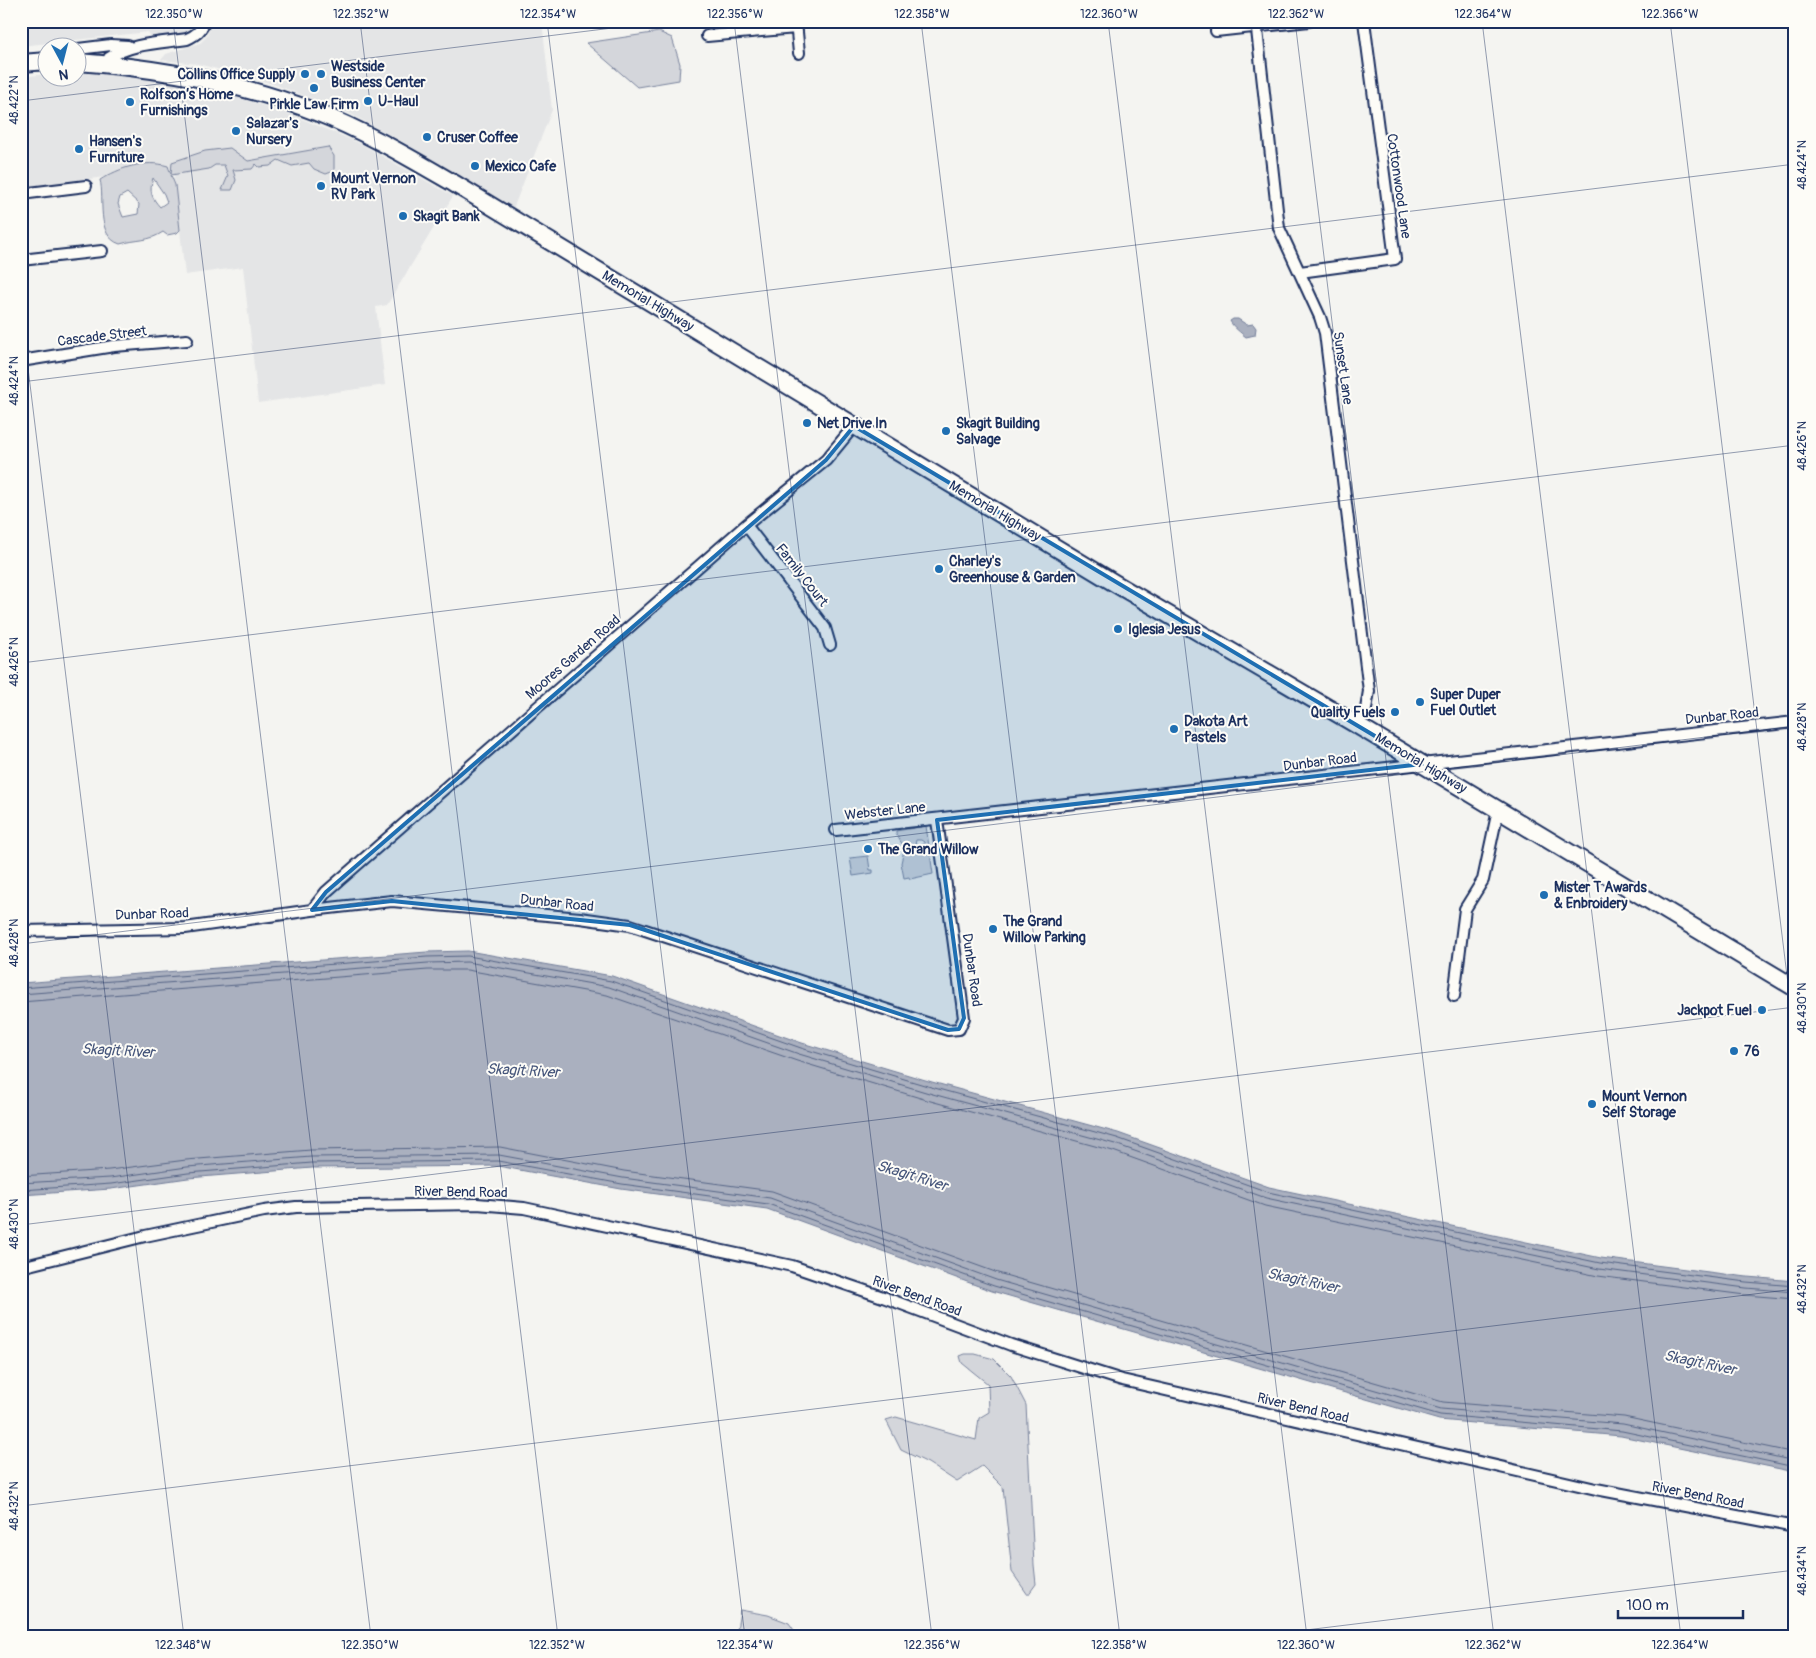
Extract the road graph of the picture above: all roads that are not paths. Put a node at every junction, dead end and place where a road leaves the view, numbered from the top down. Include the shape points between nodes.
1 (205, 21) edge
2 (1309, 21) edge
3 (1364, 21) edge
4 (1256, 24) edge
5 (796, 25) edge
6 (1216, 31) dead end
7 (707, 36) dead end
8 (134, 47) junction
9 (88, 48) edge
10 (799, 53) dead end
11 (38, 57) edge
12 (38, 62) edge
13 (22, 63) edge
14 (88, 63) edge
15 (107, 64) junction
16 (86, 186) dead end
17 (21, 194) edge
18 (102, 251) dead end
19 (21, 260) edge
20 (1300, 272) junction
21 (186, 340) dead end
22 (21, 361) edge
23 (854, 426) junction
24 (746, 525) junction
25 (830, 645) dead end
26 (1795, 722) edge
27 (1356, 724) junction
28 (1422, 764) junction
29 (1498, 810) junction
30 (937, 820) junction
31 (836, 830) dead end
32 (312, 910) junction
33 (21, 931) edge
34 (1795, 988) edge
35 (1454, 996) dead end
36 (21, 1267) edge
37 (1795, 1527) edge

1 - 8 street via 201,30 187,39
2 - 4 street
3 - 20 street, Cottonwood Lane via 1395,260
4 - 6 street
4 - 20 street, Sunset Lane via 1279,228
5 - 7 street
5 - 10 street
8 - 9 street
8 - 15 street via 119,51 109,58
11 - 13 street
12 - 13 main road
14 - 15 main road, Memorial Highway
15 - 23 main road, Memorial Highway via 182,74 234,86 345,124 455,184
16 - 17 street
18 - 19 street
20 - 27 street, Sunset Lane via 1320,317 1329,362 1369,691 1366,709
21 - 22 street, Cascade Street via 114,346
23 - 24 street, Moores Garden Road via 826,460
23 - 27 main road, Memorial Highway
24 - 25 street, Family Court via 825,628
24 - 32 street, Moores Garden Road via 326,892
26 - 28 street, Dunbar Road
27 - 28 main road, Memorial Highway
28 - 29 main road, Memorial Highway
28 - 30 street, Dunbar Road
29 - 34 main road, Memorial Highway
29 - 35 street via 1483,880 1465,909
30 - 31 street, Webster Lane
30 - 32 street, Dunbar Road via 964,1018 959,1029 948,1030 630,925 392,901
32 - 33 street, Dunbar Road via 185,928
36 - 37 street, River Bend Road via 145,1236 296,1207 477,1204 524,1208 792,1266 1011,1345 1122,1380 1596,1489

